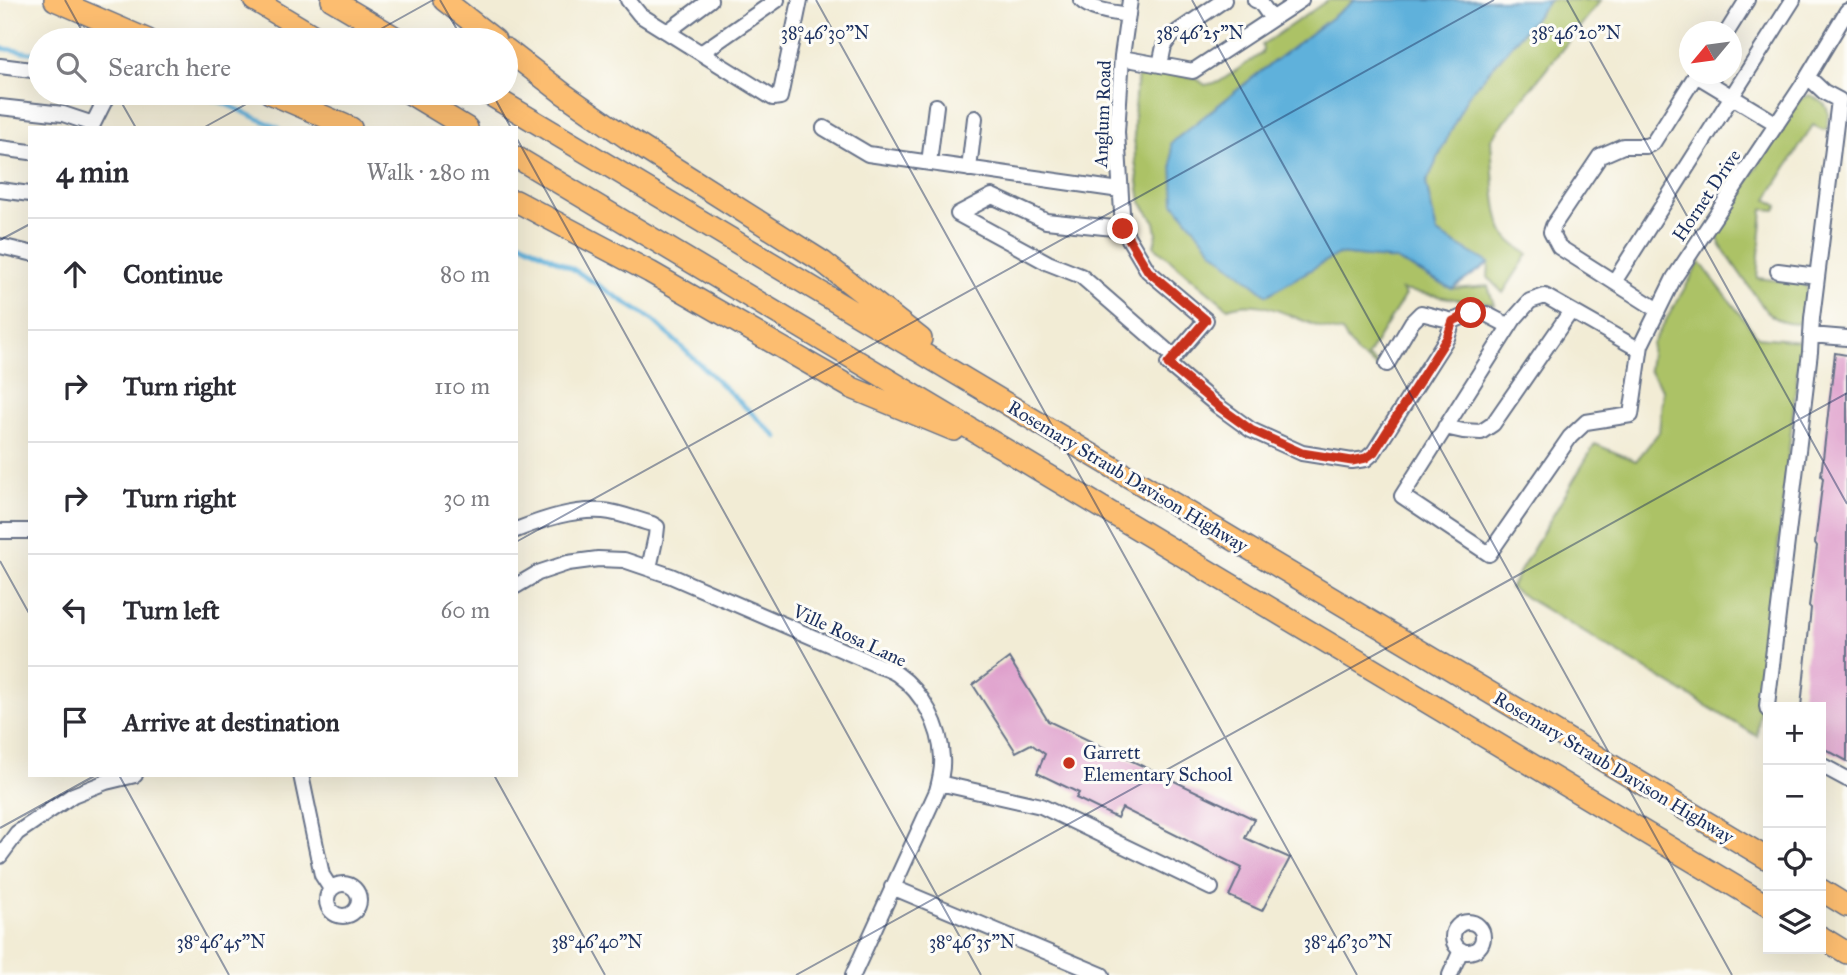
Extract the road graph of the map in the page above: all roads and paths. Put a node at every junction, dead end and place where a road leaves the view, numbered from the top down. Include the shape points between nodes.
1 (55, 0) edge
2 (254, 0) edge
3 (332, 0) edge
4 (444, 0) edge
5 (710, 0) edge
6 (777, 0) edge
7 (800, 0) edge
8 (1081, 0) edge
9 (1224, 0) edge
10 (1255, 0) edge
11 (1301, 0) edge
12 (1747, 0) edge
13 (1793, 0) edge
14 (633, 2) edge
15 (1129, 8) edge
16 (1847, 11) edge
17 (1272, 19) junction
18 (1734, 21) edge
19 (120, 28) edge
20 (301, 28) edge
21 (380, 28) edge
22 (480, 28) edge
23 (667, 32) junction
24 (1841, 34) edge
25 (701, 53) junction
26 (518, 58) edge
27 (1122, 58) junction
28 (1160, 65) junction
29 (0, 66) edge
30 (28, 70) edge
31 (1808, 77) junction
32 (1691, 84) edge
33 (1713, 84) edge
34 (1732, 96) junction
35 (1843, 101) edge
36 (102, 105) edge
37 (298, 105) edge
38 (429, 105) edge
39 (507, 105) edge
40 (936, 106) dead end
41 (0, 107) edge
42 (975, 118) dead end
43 (1777, 124) junction
44 (92, 126) edge
45 (346, 126) edge
46 (464, 126) edge
47 (824, 128) dead end
48 (0, 148) edge
49 (28, 152) edge
50 (518, 158) edge
51 (929, 163) junction
52 (969, 169) junction
53 (0, 190) edge
54 (1120, 190) junction
55 (28, 194) edge
56 (518, 202) edge
57 (1123, 229) junction
58 (0, 246) edge
59 (28, 253) edge
60 (1778, 271) dead end
61 (1817, 276) junction
62 (1614, 282) junction
63 (1658, 310) junction
64 (1571, 311) junction
65 (1453, 321) junction
66 (1509, 326) junction
67 (1811, 335) junction
68 (1847, 338) edge
69 (1640, 350) junction
70 (1174, 357) junction
71 (1387, 364) dead end
72 (992, 394) junction
73 (1446, 427) junction
74 (1025, 460) junction
75 (518, 529) edge
76 (0, 531) edge
77 (28, 531) edge
78 (649, 568) junction
79 (518, 585) edge
80 (1769, 702) edge
81 (1826, 768) edge
82 (127, 777) edge
83 (301, 777) edge
84 (1847, 779) edge
85 (939, 783) junction
86 (0, 856) edge
87 (1763, 856) edge
88 (892, 887) junction
89 (1211, 888) dead end
90 (331, 889) dead end
91 (1823, 891) edge
92 (1763, 903) edge
93 (1847, 906) edge
94 (1826, 940) edge
95 (1461, 950) dead end
96 (1847, 953) edge
97 (853, 975) edge
98 (1102, 975) edge
99 (1450, 975) edge

1 - 19 highway
2 - 20 highway
3 - 21 highway
4 - 22 highway
5 - 23 street
6 - 25 street
7 - 25 street via 780,97 773,98
8 - 15 street via 1093,8
9 - 28 street via 1170,37
10 - 17 street
11 - 17 street
12 - 18 street
13 - 34 street
14 - 23 street via 640,15
15 - 27 street, Anglum Road
16 - 24 street, Hornet Drive
17 - 28 street via 1193,71
23 - 25 street
24 - 31 street, Hornet Drive
26 - 72 highway via 627,138 823,262
27 - 28 street
27 - 54 street, Anglum Road via 1117,132
29 - 30 street
31 - 35 street
31 - 43 street, Hornet Drive
32 - 62 street via 1653,143 1623,146 1600,156 1553,226 1551,232 1559,247
33 - 34 street
34 - 43 street
34 - 62 street
35 - 61 street
36 - 44 street
37 - 45 highway
38 - 46 highway
39 - 72 highway, Rosemary Straub Davison Highway
40 - 51 street
41 - 44 street via 63,114
42 - 52 street
43 - 63 street, Hornet Drive via 1674,278
47 - 51 street via 868,154
48 - 49 street
50 - 74 highway, Rosemary Straub Davison Highway
51 - 52 street
52 - 54 street
53 - 55 street
54 - 57 street, Anglum Road
56 - 74 highway via 852,388
57 - 70 street via 1148,271 1206,320
57 - 70 street via 1046,221 992,196 958,214 1081,276
58 - 59 street
60 - 61 street
61 - 67 street
62 - 63 street
63 - 69 street, Hornet Drive
64 - 66 street via 1545,296 1530,301
64 - 69 street
64 - 73 street via 1493,424 1481,432
65 - 66 street via 1471,313 1486,314
65 - 70 street via 1447,338 1374,452 1352,461 1302,453 1251,430 1168,364
65 - 71 street via 1421,313
66 - 73 street
67 - 68 street
67 - 80 street
69 - 73 street, Hornet Drive via 1631,415 1586,422 1570,437 1489,554 1402,496
72 - 87 highway, Rosemary Straub Davison Highway
74 - 92 highway, Rosemary Straub Davison Highway
75 - 78 street via 548,518 605,511 652,524 657,527
76 - 77 street
78 - 79 street, Ville Rosa Lane via 624,560 598,559 568,563
78 - 85 street, Ville Rosa Lane via 897,674 915,690 938,735 942,757
81 - 84 street
82 - 86 street via 73,795 17,833
83 - 90 street via 322,875
85 - 88 street, Ville Rosa Lane
85 - 89 street via 1041,806
88 - 97 street, Ville Rosa Lane
88 - 98 street
91 - 93 highway
94 - 96 highway
95 - 99 street

